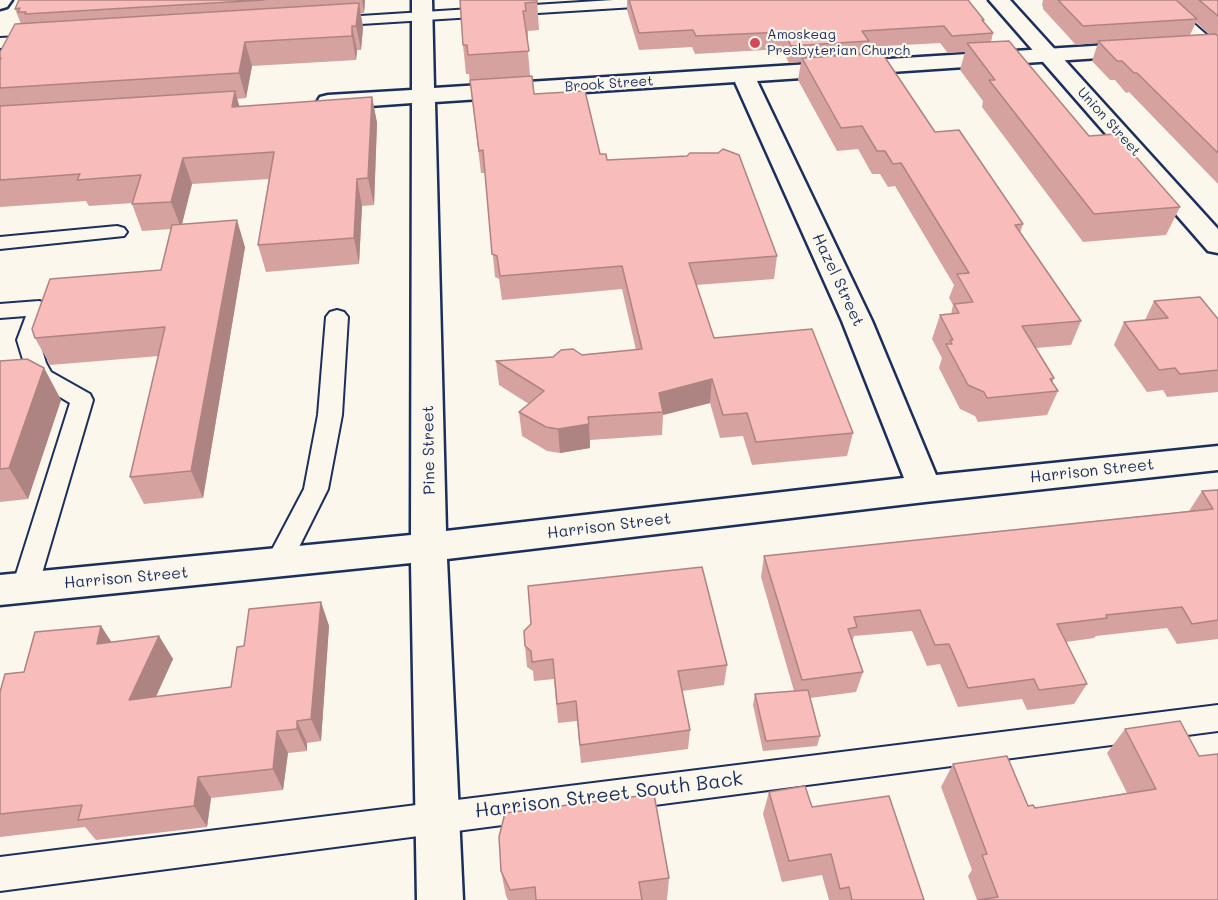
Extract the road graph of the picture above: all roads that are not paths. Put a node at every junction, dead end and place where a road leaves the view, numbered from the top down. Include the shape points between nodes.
1 (683, 0) edge
2 (999, 0) edge
3 (1158, 0) edge
4 (422, 8) edge
5 (310, 23) edge
6 (48, 40) edge
7 (0, 43) edge
8 (1215, 47) edge
9 (1048, 54) junction
10 (743, 75) junction
11 (422, 96) junction
12 (308, 104) edge
13 (117, 232) dead end
14 (0, 243) edge
15 (1218, 244) edge
16 (0, 311) edge
17 (337, 317) dead end
18 (1218, 458) edge
19 (925, 489) junction
20 (429, 547) junction
21 (278, 563) junction
22 (12, 588) edge
23 (1218, 718) edge
24 (437, 817) junction
25 (0, 874) edge
26 (440, 900) edge

1 - 4 lane
2 - 9 street, Union Street
3 - 8 lane
4 - 5 lane
4 - 11 street, Pine Street
6 - 7 lane
8 - 9 street, Brook Street
9 - 10 street, Brook Street
9 - 15 street, Union Street
10 - 11 street, Brook Street
10 - 19 street, Hazel Street via 857,321
11 - 12 street, Brook Street
11 - 20 street, Pine Street
13 - 14 lane
16 - 22 lane via 39,308 28,340 35,363 43,377 82,400
17 - 21 lane via 330,415 316,489
18 - 19 street, Harrison Street
19 - 20 street, Harrison Street
20 - 21 street, Harrison Street
20 - 24 street, Pine Street
21 - 22 street, Harrison Street
23 - 24 lane, Harrison Street South Back
24 - 25 lane, Harrison Street South Back
24 - 26 street, Pine Street

